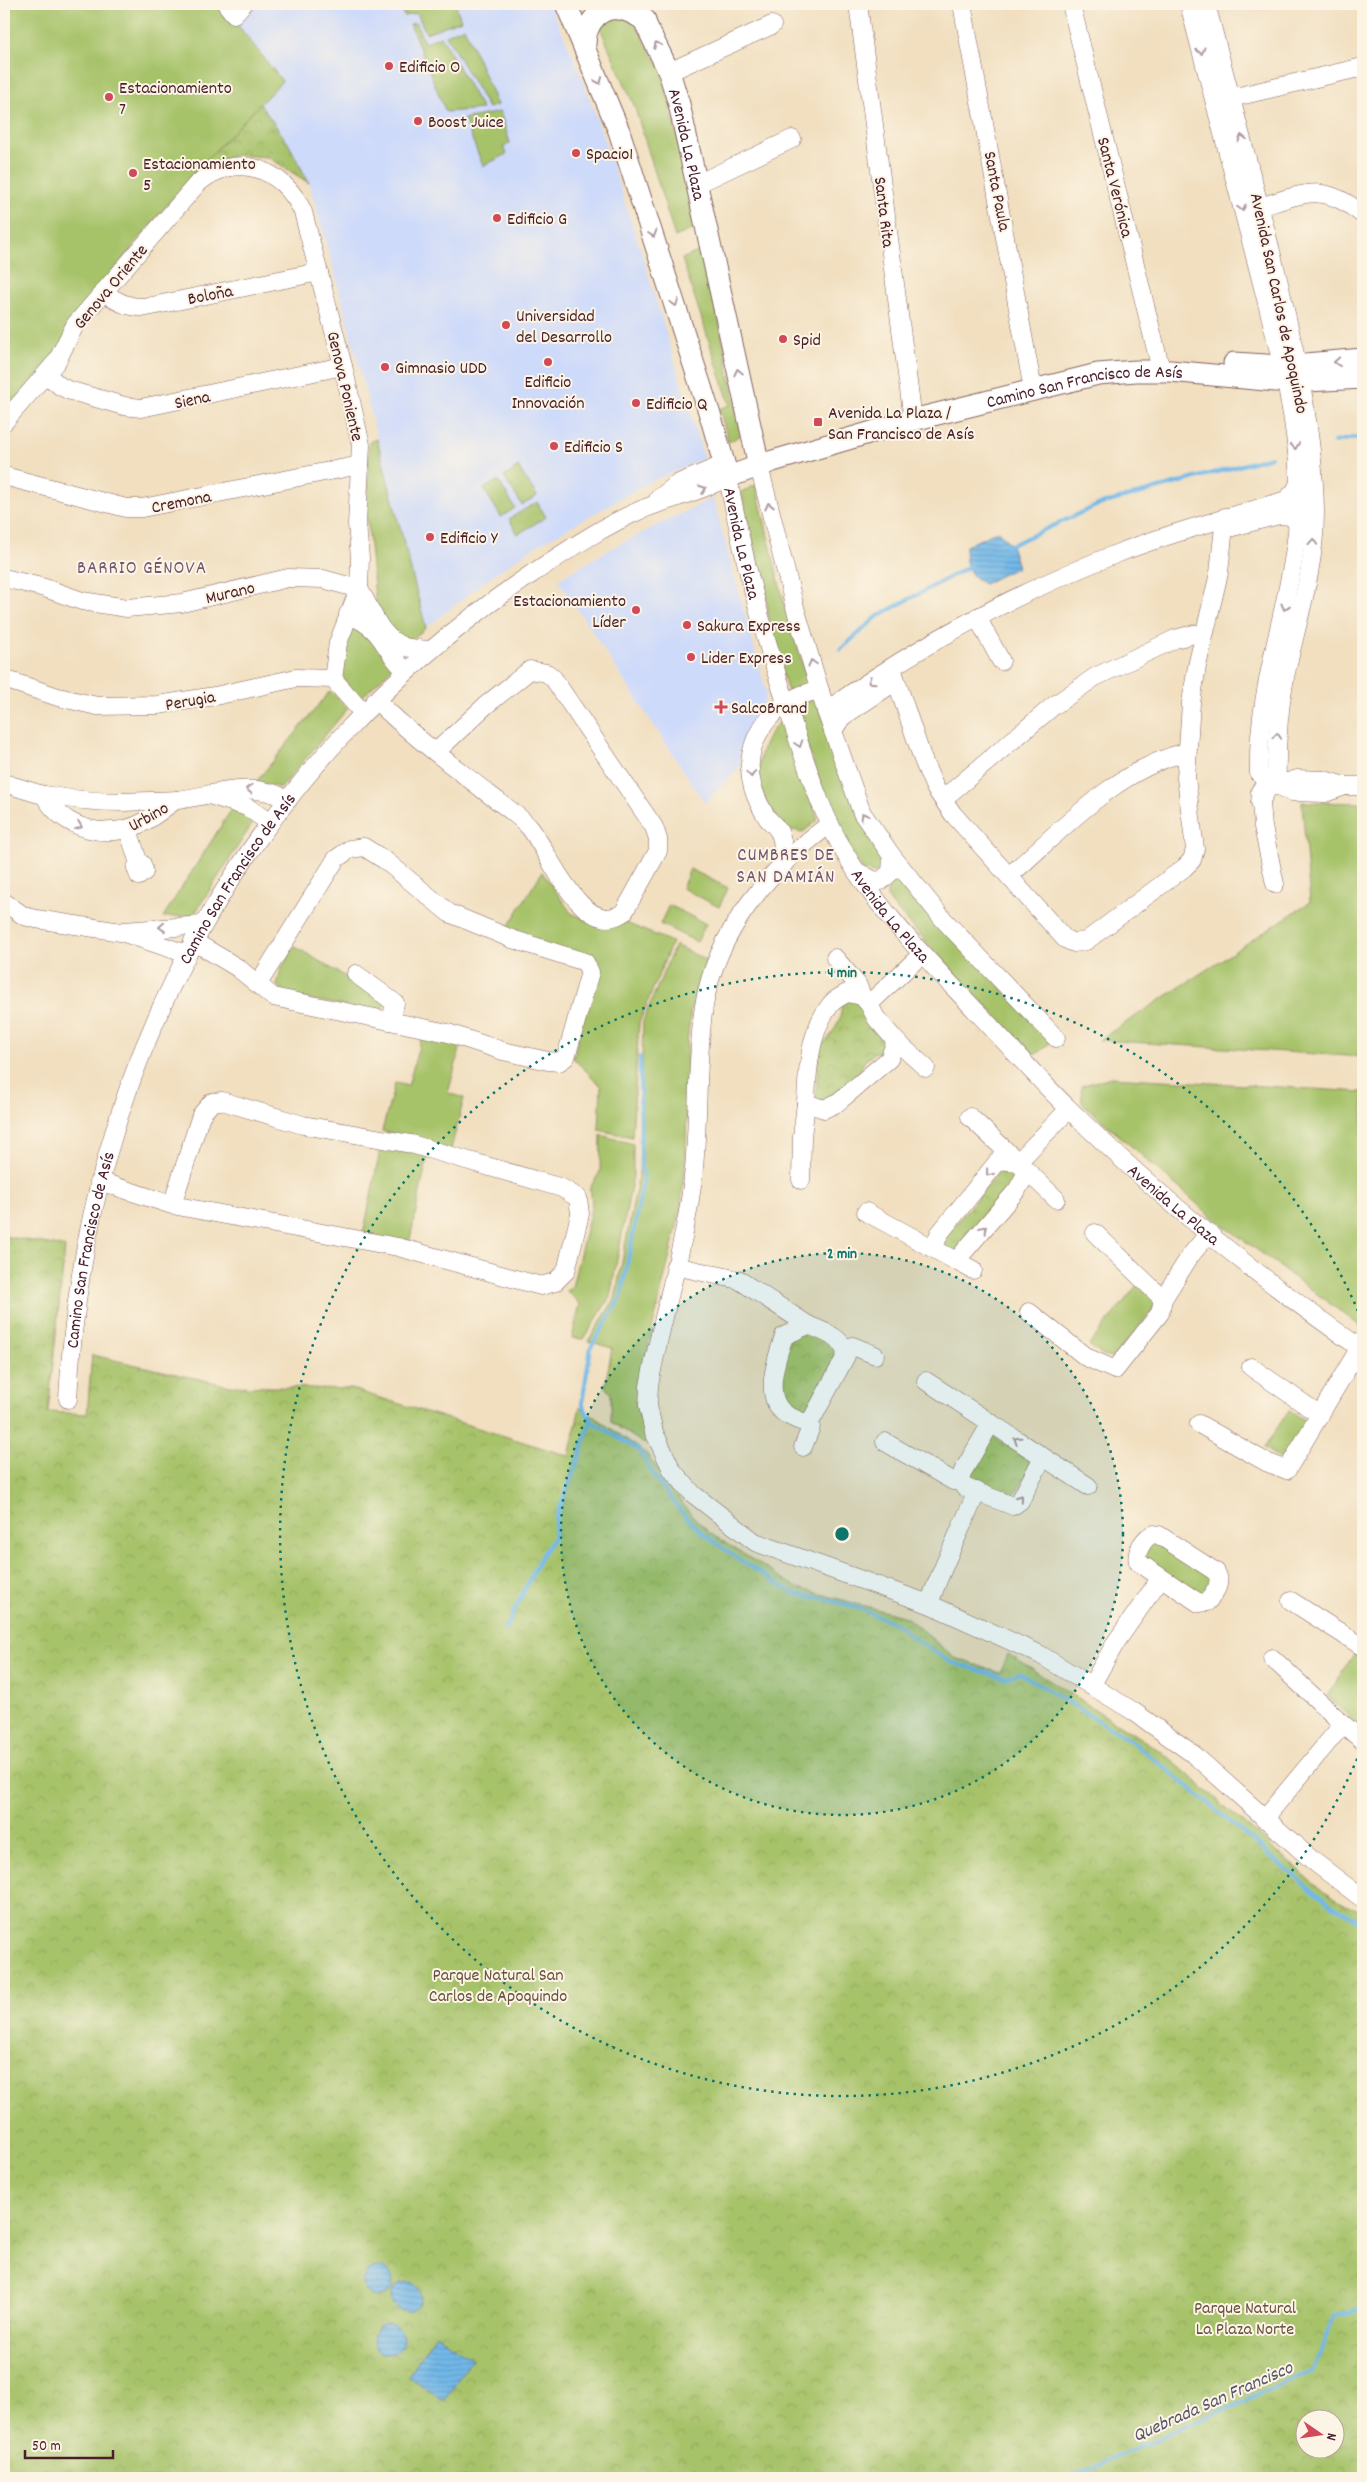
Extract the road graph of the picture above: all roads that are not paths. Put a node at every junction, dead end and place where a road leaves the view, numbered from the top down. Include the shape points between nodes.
1 (566, 4) edge
2 (858, 4) edge
3 (962, 4) edge
4 (1071, 4) edge
5 (1203, 6) edge
6 (641, 12) edge
7 (772, 26) dead end
8 (585, 45) junction
9 (1363, 67) edge
10 (669, 72) junction
11 (1231, 98) junction
12 (792, 139) dead end
13 (233, 168) joint
14 (697, 184) junction
15 (1260, 207) junction
16 (1363, 215) edge
17 (319, 272) junction
18 (104, 292) junction
19 (1363, 360) edge
20 (1160, 364) junction
21 (343, 366) junction
22 (1292, 374) junction
23 (46, 375) junction
24 (1363, 378) edge
25 (1032, 379) junction
26 (746, 410) junction
27 (912, 415) junction
28 (711, 418) junction
29 (4, 422) edge
30 (757, 460) junction
31 (360, 465) junction
32 (726, 471) junction
33 (4, 476) edge
34 (1299, 483) junction
35 (1225, 523) junction
36 (1297, 523) junction
37 (4, 578) edge
38 (359, 589) junction
39 (348, 614) junction
40 (976, 617) junction
41 (1204, 635) junction
42 (429, 650) junction
43 (1001, 661) dead end
44 (406, 671) junction
45 (894, 674) junction
46 (4, 679) edge
47 (334, 679) junction
48 (820, 690) junction
49 (376, 700) junction
50 (786, 702) junction
51 (826, 711) junction
52 (363, 713) junction
53 (833, 731) junction
54 (437, 752) junction
55 (1186, 752) junction
56 (1259, 773) junction
57 (4, 783) edge
58 (1277, 784) junction
59 (1363, 786) edge
60 (44, 795) junction
61 (209, 795) junction
62 (176, 800) junction
63 (288, 800) junction
64 (943, 800) junction
65 (1260, 802) junction
66 (270, 823) junction
67 (830, 824) junction
68 (128, 829) junction
69 (780, 833) junction
70 (808, 841) junction
71 (892, 856) junction
72 (139, 864) dead end
73 (784, 864) junction
74 (855, 870) junction
75 (889, 876) junction
76 (1009, 876) junction
77 (1275, 884) dead end
78 (4, 902) edge
79 (883, 906) junction
80 (203, 925) junction
81 (121, 932) junction
82 (190, 948) junction
83 (922, 954) junction
84 (835, 958) dead end
85 (356, 974) dead end
86 (258, 984) junction
87 (866, 1000) junction
88 (391, 1021) junction
89 (1056, 1038) dead end
90 (896, 1041) junction
91 (926, 1068) dead end
92 (806, 1103) junction
93 (1068, 1109) junction
94 (970, 1117) dead end
95 (1023, 1167) junction
96 (801, 1180) dead end
97 (99, 1181) junction
98 (1056, 1199) dead end
99 (172, 1205) junction
100 (866, 1212) dead end
101 (1209, 1232) junction
102 (1095, 1233) dead end
103 (934, 1249) junction
104 (956, 1262) junction
105 (675, 1266) junction
106 (973, 1270) dead end
107 (1163, 1299) junction
108 (776, 1303) junction
109 (1029, 1312) dead end
110 (808, 1325) junction
111 (784, 1336) junction
112 (846, 1348) junction
113 (1361, 1349) edge
114 (875, 1356) dead end
115 (1251, 1367) dead end
116 (926, 1381) dead end
117 (68, 1399) dead end
118 (1320, 1415) junction
119 (809, 1422) junction
120 (991, 1423) junction
121 (1199, 1424) dead end
122 (884, 1442) dead end
123 (803, 1447) dead end
124 (1043, 1457) junction
125 (960, 1481) junction
126 (1088, 1486) dead end
127 (977, 1491) junction
128 (1160, 1578) junction
129 (1291, 1601) dead end
130 (928, 1604) junction
131 (1363, 1647) edge
132 (1272, 1658) dead end
133 (1091, 1686) junction
134 (1343, 1724) junction
135 (1363, 1741) edge
136 (1264, 1819) junction
137 (1363, 1899) edge

1 - 8 main road, Avenida La Plaza
2 - 27 street, Santa Rita
3 - 25 street, Santa Paula
4 - 20 street, Santa Verónica
5 - 11 street, Avenida San Carlos de Apoquindo
5 -> 22 street, Avenida San Carlos de Apoquindo
6 - 8 main road via 604,11 588,26
10 -> 6 main road, Avenida La Plaza
7 - 10 street
8 -> 28 main road, Avenida La Plaza via 619,131
9 - 11 street
10 - 14 main road, Avenida La Plaza
15 -> 11 street, Avenida San Carlos de Apoquindo
12 - 14 street
13 - 17 street, Genova Poniente via 263,170 289,188 303,212
13 - 18 street, Genova Oriente via 212,174 196,184
26 -> 14 main road, Avenida La Plaza
15 - 16 street via 1318,192 1344,199
15 - 22 street, Avenida San Carlos de Apoquindo
17 - 18 street, Boloña via 146,307 134,308
17 - 21 street, Genova Poniente
18 - 23 street, Genova Oriente via 75,325
19 -> 22 main road, Camino San Francisco de Asís
20 - 22 main road, Camino San Francisco de Asís
20 - 25 main road, Camino San Francisco de Asís via 1096,364
20 - 27 main road, Camino San Francisco de Asís via 1098,374
21 - 23 street, Siena via 141,408 68,390
21 - 31 street, Genova Poniente via 358,430
22 - 24 main road, Camino San Francisco de Asís
22 -> 34 street, Avenida San Carlos de Apoquindo
58 -> 22 street, Avenida San Carlos de Apoquindo via 1280,708 1308,587 1314,525 1312,469
23 - 29 street, Genova Oriente
25 - 27 main road, Camino San Francisco de Asís
26 - 28 main road via 731,420
26 - 30 main road, Avenida La Plaza
27 - 30 main road, Camino San Francisco de Asís
28 - 32 main road, Avenida La Plaza
30 - 32 main road, Camino San Francisco de Asís
48 -> 30 street, Avenida La Plaza
31 - 33 street, Cremona via 142,508 126,508
31 - 38 street, Genova Poniente via 357,524
32 - 42 street, Camino San Francisco de Asís via 707,487 644,509 598,533 474,614
32 - 50 street, Avenida La Plaza via 755,603
34 - 35 street via 1286,500
34 - 36 street, Avenida San Carlos de Apoquindo
35 - 36 street via 1282,515 1290,516
35 - 40 street via 1115,554
35 - 41 street via 1216,590
36 -> 56 street, Avenida San Carlos de Apoquindo via 1288,595 1261,713
37 - 38 street, Murano via 82,602 127,608 182,603 288,578 322,579
38 - 39 street, Genova Poniente
38 - 42 street via 374,618 390,638 406,647
39 - 44 street via 373,628 382,637 394,660
39 - 47 street, Genova Poniente via 338,643
40 - 43 street
40 - 45 street
41 - 55 street via 1191,703
41 - 64 street via 1174,639 1095,677 1052,707
42 - 44 street, Camino San Francisco de Asís
44 - 49 street, Camino San Francisco de Asís
45 -> 51 street
45 - 53 street via 842,717
45 - 64 street via 927,771
46 - 47 street, Perugia via 96,706 123,706 158,705 215,696 296,678
47 - 52 street
48 - 50 street via 804,692
48 - 51 street, Avenida La Plaza
49 - 52 street, Camino San Francisco de Asís
49 - 54 street
50 -> 67 street, Avenida La Plaza
50 -> 69 street via 774,710 758,736 750,774 759,801
51 - 53 street, Avenida La Plaza
52 - 63 street, Camino San Francisco de Asís
71 -> 53 street, Avenida La Plaza via 862,813
54 - 54 street via 485,706 530,670 547,673 553,678 654,827 658,839 658,851 624,912 617,917 606,918 585,908 564,885 523,820
55 - 76 street via 1154,763 1117,783
55 - 76 street via 1195,849 1192,860 1086,941 1074,943 1065,939
56 - 58 street via 1265,781
56 - 65 street, Avenida San Carlos de Apoquindo
57 - 60 street, Urbino
58 - 59 street via 1292,780 1325,780 1345,786
58 - 65 street via 1265,790
60 - 62 street, Urbino via 102,801
60 -> 68 street, Urbino via 50,805 76,825 101,832
61 - 62 street, Urbino
63 -> 61 street, Urbino via 273,792 248,788
61 - 66 street, Urbino via 247,807
62 - 68 street, Urbino
63 - 66 street, Camino San Francisco de Asís
64 - 76 street
65 - 77 street, Avenida San Carlos de Apoquindo
66 - 80 street, Camino San Francisco de Asís
67 - 70 street
67 - 74 street, Avenida La Plaza
68 - 72 street
69 - 70 street
69 - 73 street
70 - 73 street
71 - 75 street
71 - 89 street, Avenida La Plaza via 943,919
73 - 105 street via 732,930 716,961 708,989 702,1018 694,1167
74 - 75 street via 877,881
74 - 79 street, Avenida La Plaza
75 - 79 street via 882,892
78 - 81 street via 36,920
79 - 83 street, Avenida La Plaza
80 -> 81 street
80 - 82 street, Camino San Francisco de Asís
81 - 82 street
82 - 86 street via 238,968
82 - 97 street, Camino San Francisco de Asís via 133,1073
83 - 87 street
83 - 93 street, Avenida La Plaza
84 - 87 street
85 - 88 street via 395,1003
86 - 88 street via 273,997
86 - 88 street via 336,859 350,849 364,847 449,913 512,939 585,962 590,972 571,1045 566,1057 559,1062 503,1051 448,1033
87 - 90 street via 876,1018
87 - 92 street via 847,993 831,1003 815,1035
90 - 91 street
90 - 92 street via 889,1059 837,1103 824,1109
92 - 96 street
93 - 95 street
93 - 101 street, Avenida La Plaza
94 - 95 street
95 - 98 street
95 -> 103 street via 999,1160 939,1234
104 -> 95 street via 1017,1190
97 - 99 street
97 - 117 street, Camino San Francisco de Asís via 76,1301
99 - 99 street via 398,1247 541,1286 555,1282 566,1271 580,1214 578,1198 562,1188 411,1144 303,1125 222,1101 212,1102 201,1115
100 - 103 street
101 - 107 street
101 - 113 street, Avenida La Plaza via 1268,1282
102 - 107 street
103 - 104 street
104 - 106 street
105 - 108 street via 739,1280
105 - 130 street via 654,1355 648,1406 658,1445 672,1470 693,1494 755,1542
107 - 109 street via 1160,1313 1115,1370 1086,1357
108 - 110 street
108 - 111 street
110 - 111 street
110 - 112 street via 840,1341
111 - 119 street via 774,1378 774,1400 787,1416
112 - 114 street via 853,1346
112 - 119 street via 846,1356
113 - 118 street
115 - 118 street
116 - 120 street
118 - 121 street via 1287,1470 1266,1462
119 - 123 street via 812,1427
124 -> 120 street
120 - 125 street
122 - 125 street via 953,1481
124 - 126 street
127 -> 124 street via 1013,1506 1020,1501
125 - 127 street via 964,1487
127 - 130 street
128 - 128 street via 1201,1604 1209,1600 1220,1582 1216,1572 1154,1534 1148,1536 1137,1558 1140,1564
128 - 133 street via 1116,1642
129 - 131 street
130 - 133 street via 1039,1654
132 - 134 street
133 - 136 street via 1193,1754
134 - 135 street
134 - 136 street
136 - 137 street

